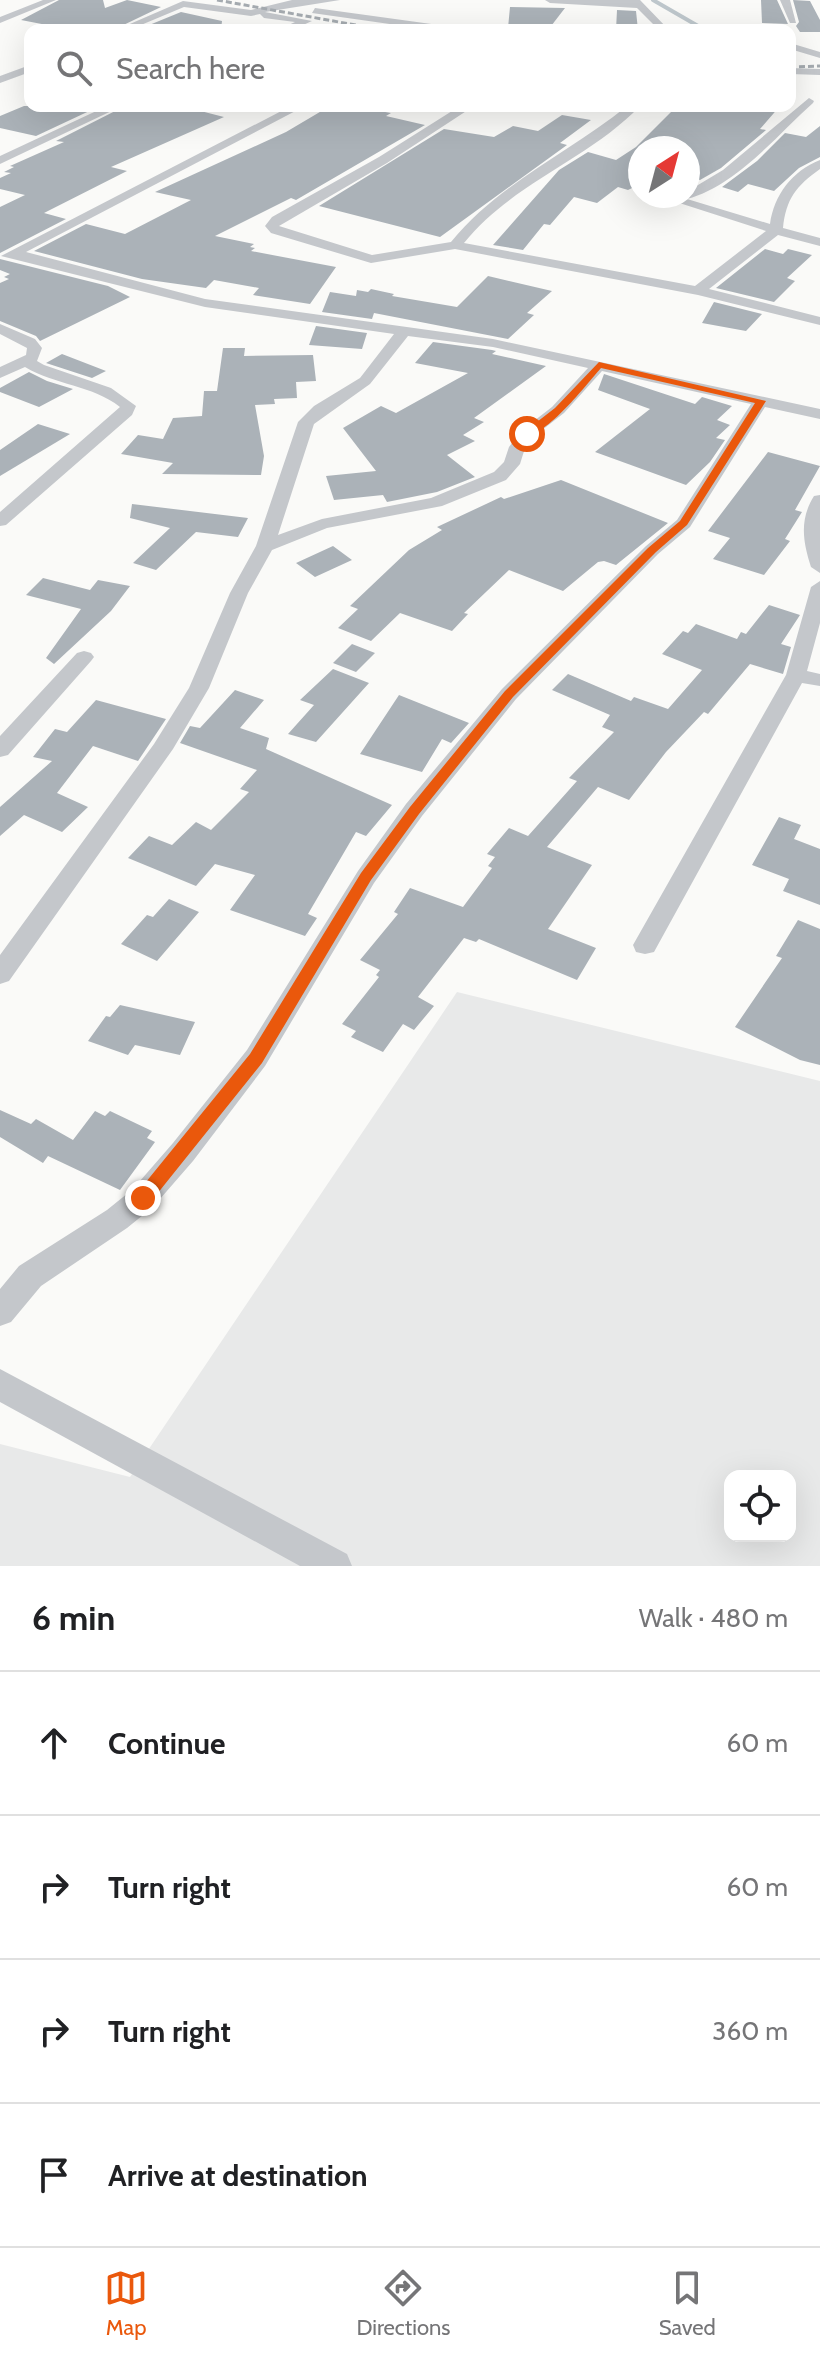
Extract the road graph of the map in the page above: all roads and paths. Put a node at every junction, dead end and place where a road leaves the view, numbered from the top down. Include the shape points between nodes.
1 (51, 0) edge
2 (158, 0) edge
3 (238, 0) edge
4 (335, 0) edge
5 (550, 0) edge
6 (785, 0) edge
7 (637, 2) edge
8 (183, 4) junction
9 (274, 6) junction
10 (251, 13) junction
11 (0, 20) edge
12 (307, 21) junction
13 (793, 21) dead end
14 (135, 24) edge
15 (299, 24) edge
16 (320, 24) dead end
17 (408, 24) edge
18 (658, 24) edge
19 (796, 48) edge
20 (820, 55) edge
21 (24, 70) edge
22 (796, 71) edge
23 (820, 72) edge
24 (0, 80) edge
25 (809, 103) edge
26 (103, 112) edge
27 (287, 112) edge
28 (459, 112) edge
29 (626, 112) edge
30 (0, 160) edge
31 (820, 164) edge
32 (776, 230) junction
33 (820, 242) edge
34 (455, 245) junction
35 (6, 256) edge
36 (698, 291) junction
37 (820, 321) edge
38 (0, 328) edge
39 (404, 330) junction
40 (27, 361) junction
41 (599, 365) junction
42 (0, 373) edge
43 (761, 401) junction
44 (820, 414) edge
45 (820, 500) edge
46 (0, 521) edge
47 (265, 546) junction
48 (818, 557) edge
49 (820, 587) edge
50 (84, 657) dead end
51 (796, 675) junction
52 (820, 680) edge
53 (0, 750) edge
54 (645, 945) dead end
55 (0, 974) edge
56 (0, 1312) edge
57 (0, 1385) edge
58 (335, 1566) edge

1 - 11 street
2 - 8 street
3 - 9 street
4 - 9 street
5 - 7 street
6 - 13 street
7 - 18 street
8 - 10 street
8 - 14 street
9 - 10 street
9 - 17 street
10 - 12 street
12 - 15 street
12 - 16 street
19 - 20 street
21 - 24 street
22 - 23 street
25 - 32 street via 758,149 690,196 673,199
26 - 30 street
27 - 35 street
28 - 34 street via 272,226 371,259
29 - 34 street via 514,191
31 - 32 street via 784,191
32 - 33 street
32 - 36 street
34 - 36 street
35 - 39 street via 205,303
36 - 37 street
38 - 40 street via 35,348
39 - 41 street
39 - 47 street via 364,382 317,409 306,422
40 - 42 street
40 - 46 street via 128,406
41 - 43 street
41 - 47 street via 558,410 527,434 500,476 436,502 322,524
43 - 44 street
43 - 56 street via 684,523 519,683 414,810 366,877 256,1058 183,1152 143,1198 30,1276
45 - 48 street via 810,517
47 - 55 street via 199,688 162,749
49 - 51 street
50 - 53 street
51 - 52 street
51 - 54 street
57 - 58 street

